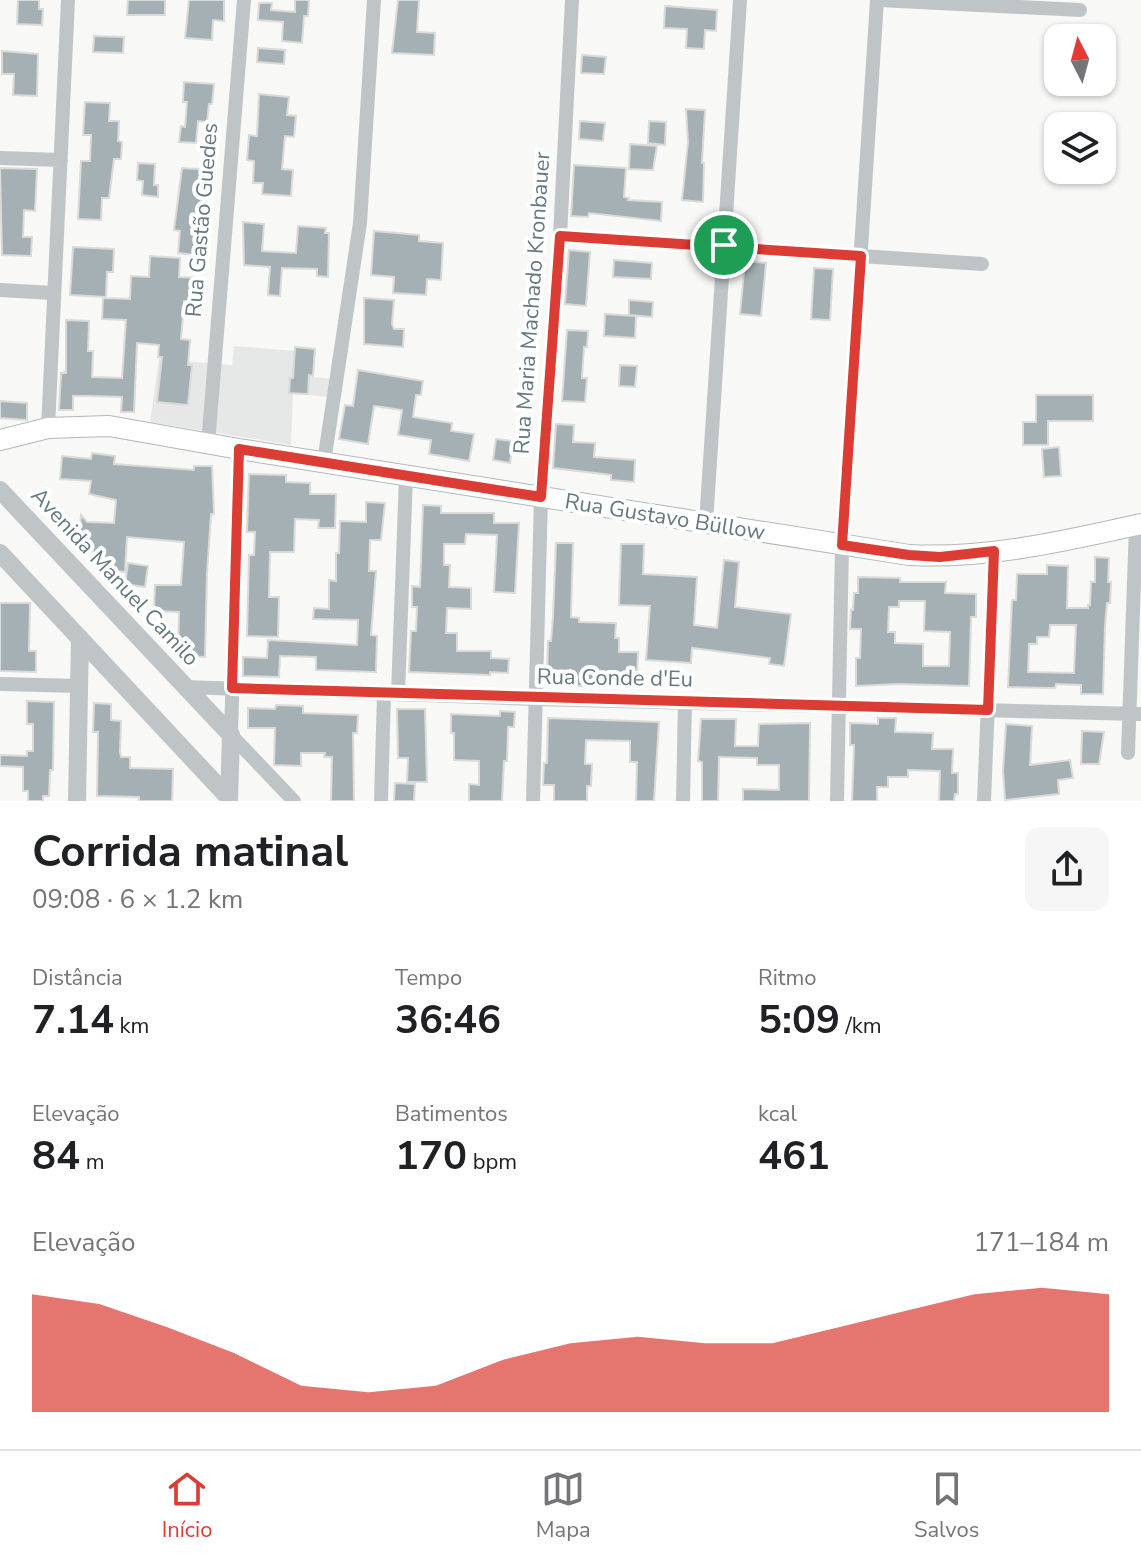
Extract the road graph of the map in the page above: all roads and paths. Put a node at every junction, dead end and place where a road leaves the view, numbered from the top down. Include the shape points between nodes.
1 (68, 0) edge
2 (244, 0) edge
3 (374, 0) edge
4 (572, 0) edge
5 (740, 0) edge
6 (878, 0) edge
7 (1080, 10) dead end
8 (0, 158) edge
9 (61, 160) junction
10 (560, 236) junction
11 (724, 245) junction
12 (861, 256) junction
13 (982, 264) dead end
14 (0, 290) edge
15 (54, 293) junction
16 (48, 428) junction
17 (0, 440) edge
18 (208, 444) junction
19 (239, 449) junction
20 (324, 462) junction
21 (406, 476) junction
22 (0, 490) edge
23 (541, 497) junction
24 (706, 523) junction
25 (1139, 525) edge
26 (842, 545) junction
27 (994, 551) junction
28 (0, 553) edge
29 (80, 638) junction
30 (0, 684) edge
31 (80, 686) junction
32 (185, 687) junction
33 (232, 688) junction
34 (391, 694) junction
35 (536, 699) junction
36 (685, 701) junction
37 (840, 706) junction
38 (988, 710) junction
39 (1135, 714) edge
40 (231, 735) junction
41 (1128, 753) dead end
42 (230, 800) edge
43 (77, 801) edge
44 (294, 801) edge
45 (381, 801) edge
46 (533, 801) edge
47 (683, 801) edge
48 (837, 801) edge
49 (984, 801) edge

1 - 9 street
2 - 18 street, Rua Gastão Guedes
3 - 20 street via 360,223
4 - 10 street, Rua Maria Machado Kronbauer
5 - 11 street
6 - 7 street
6 - 12 street
8 - 9 street
9 - 15 street
10 - 11 street
10 - 23 street, Rua Maria Machado Kronbauer
11 - 12 street
11 - 24 street
12 - 13 street
12 - 26 street
14 - 15 street
15 - 16 street
16 - 17 main road, Rua Gustavo Büllow
16 - 18 main road, Rua Gustavo Büllow via 109,426
18 - 19 main road, Rua Gustavo Büllow
19 - 20 main road, Rua Gustavo Büllow
19 - 33 street
20 - 21 main road, Rua Gustavo Büllow
21 - 23 main road, Rua Gustavo Büllow
21 - 34 street
22 - 32 street, Avenida Manuel Camilo
23 - 24 main road, Rua Gustavo Büllow
23 - 35 street, Rua Maria Machado Kronbauer
24 - 26 main road, Rua Gustavo Büllow
25 - 27 main road, Rua Gustavo Büllow
25 - 39 street
26 - 27 main road, Rua Gustavo Büllow via 940,557
26 - 37 street
27 - 38 street
28 - 29 street
29 - 31 street
29 - 42 street
30 - 31 street
31 - 43 street
32 - 33 street, Rua Conde d'Eu
32 - 40 street, Avenida Manuel Camilo
33 - 34 street, Rua Conde d'Eu
33 - 40 street
34 - 35 street, Rua Conde d'Eu
34 - 45 street
35 - 36 street, Rua Conde d'Eu
35 - 46 street, Rua Maria Machado Kronbauer
36 - 37 street, Rua Conde d'Eu
36 - 47 street
37 - 38 street, Rua Conde d'Eu
37 - 48 street
38 - 39 street, Rua Conde d'Eu
38 - 49 street
39 - 41 street
40 - 42 street
40 - 44 street, Avenida Manuel Camilo

